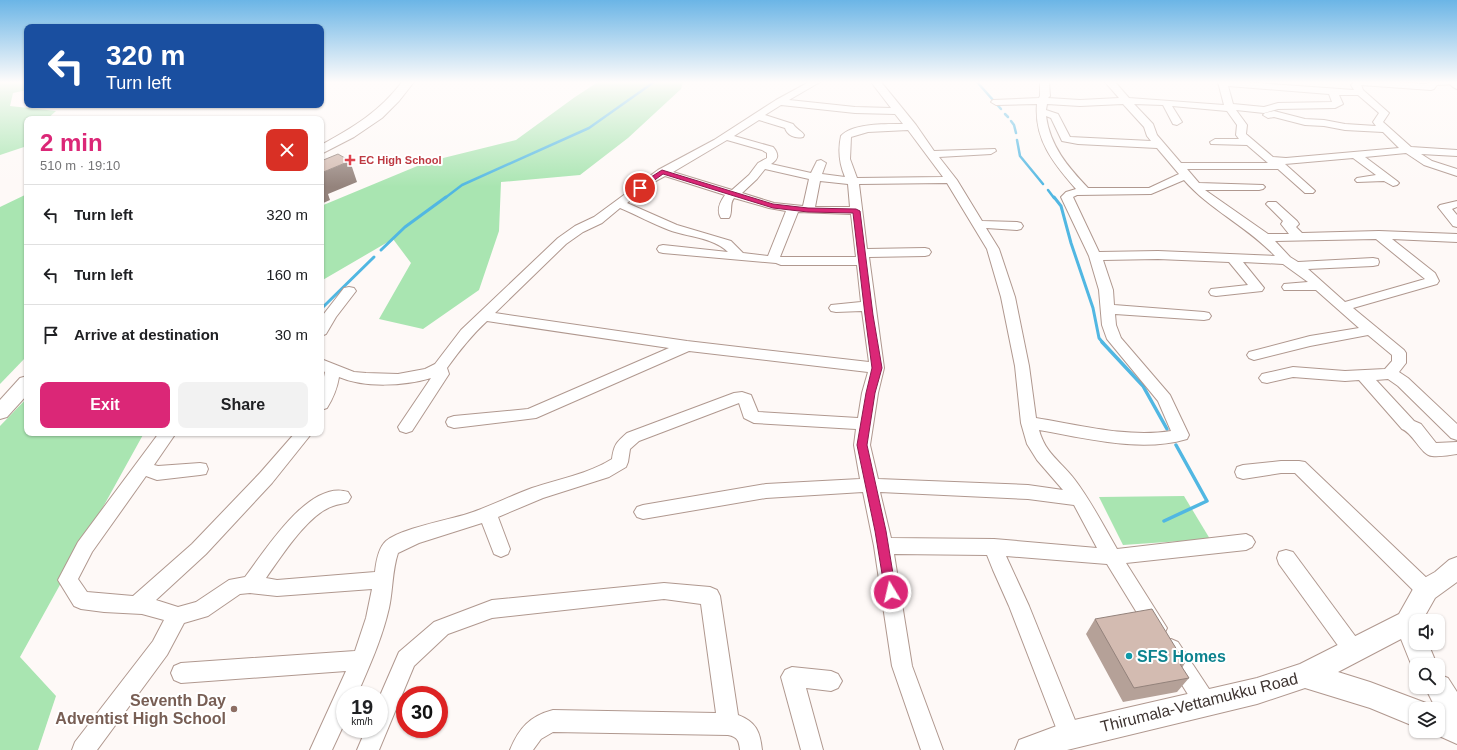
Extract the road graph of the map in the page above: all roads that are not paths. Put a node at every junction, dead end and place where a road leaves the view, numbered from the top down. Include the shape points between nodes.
1 (374, 117) edge
2 (756, 117) edge
3 (760, 117) edge
4 (903, 117) edge
5 (1041, 117) edge
6 (1055, 117) edge
7 (1141, 117) edge
8 (1174, 117) edge
9 (1236, 117) edge
10 (1286, 117) edge
11 (1381, 117) edge
12 (1177, 122) dead end
13 (912, 127) junction
14 (1385, 129) junction
15 (800, 135) dead end
16 (727, 137) junction
17 (1215, 142) dead end
18 (1249, 142) junction
19 (1160, 145) junction
20 (324, 148) edge
21 (1408, 150) junction
22 (991, 151) dead end
23 (1457, 153) edge
24 (932, 154) junction
25 (1356, 156) junction
26 (821, 163) dead end
27 (762, 165) junction
28 (1183, 171) junction
29 (662, 172) junction
30 (1457, 173) edge
31 (815, 177) junction
32 (951, 180) junction
33 (1361, 180) dead end
34 (853, 181) junction
35 (1196, 186) junction
36 (1259, 187) dead end
37 (1309, 191) dead end
38 (1085, 192) junction
39 (734, 193) junction
40 (619, 204) junction
41 (1272, 204) dead end
42 (1457, 204) edge
43 (794, 209) junction
44 (808, 210) junction
45 (856, 211) junction
46 (726, 215) dead end
47 (1457, 222) edge
48 (979, 224) junction
49 (1017, 226) dead end
50 (1379, 236) junction
51 (1299, 237) junction
52 (1265, 238) junction
53 (1457, 238) edge
54 (663, 249) dead end
55 (925, 252) dead end
56 (1153, 255) junction
57 (1095, 256) junction
58 (740, 257) junction
59 (863, 257) junction
60 (1233, 258) junction
61 (781, 261) dead end
62 (1373, 262) dead end
63 (1291, 263) junction
64 (1161, 266) dead end
65 (1320, 286) junction
66 (1289, 287) dead end
67 (349, 290) dead end
68 (1216, 292) dead end
69 (868, 306) junction
70 (1343, 307) junction
71 (836, 308) dead end
72 (1107, 309) junction
73 (483, 316) junction
74 (1204, 316) dead end
75 (324, 325) edge
76 (1372, 330) junction
77 (687, 346) junction
78 (1254, 355) dead end
79 (327, 367) edge
80 (440, 368) junction
81 (877, 368) junction
82 (1391, 374) junction
83 (1363, 375) junction
84 (1267, 378) dead end
85 (24, 387) edge
86 (324, 399) edge
87 (0, 412) edge
88 (454, 422) dead end
89 (1029, 423) junction
90 (865, 424) junction
91 (406, 426) dead end
92 (1457, 434) edge
93 (166, 436) edge
94 (301, 436) edge
95 (1457, 448) edge
96 (143, 467) junction
97 (200, 469) dead end
98 (1244, 472) dead end
99 (871, 485) junction
100 (342, 497) dead end
101 (1079, 499) junction
102 (643, 512) dead end
103 (488, 514) junction
104 (1246, 542) dead end
105 (883, 546) junction
106 (994, 547) junction
107 (501, 549) dead end
108 (1112, 557) junction
109 (1286, 558) dead end
110 (1456, 569) edge
111 (383, 580) junction
112 (250, 585) junction
113 (1426, 590) junction
114 (138, 604) junction
115 (177, 616) junction
116 (1408, 622) junction
117 (1354, 652) junction
118 (1420, 658) edge
119 (362, 660) junction
120 (181, 673) dead end
121 (1305, 675) junction
122 (831, 681) dead end
123 (350, 686) edge
124 (1443, 694) edge
125 (388, 702) edge
126 (1205, 702) junction
127 (1409, 710) edge
128 (1457, 716) edge
129 (336, 718) edge
130 (728, 724) junction
131 (1445, 725) edge
132 (1457, 730) edge
133 (1070, 735) junction
134 (373, 738) edge
135 (84, 750) edge
136 (321, 750) edge
137 (368, 750) edge
138 (522, 750) edge
139 (751, 750) edge
140 (812, 750) edge
141 (932, 750) edge
142 (1029, 750) edge

1 - 20 main road
2 - 16 street
3 - 15 street via 789,126 791,131
4 - 13 street
5 - 38 street via 1042,131 1051,150
6 - 19 street via 1066,139
7 - 19 street
8 - 12 street
9 - 18 street via 1242,126 1241,134
10 - 14 street via 1345,127
11 - 14 street via 1378,122
13 - 24 street
13 - 34 street via 854,130 846,136 844,158
14 - 21 street
16 - 27 street via 770,149 772,159
16 - 29 street
17 - 18 street
18 - 25 street via 1270,160
19 - 28 street
21 - 23 street
21 - 25 street
21 - 30 street via 1428,163
22 - 24 street
24 - 32 street
25 - 33 street via 1388,177
26 - 31 street
27 - 31 street
27 - 39 street via 754,177
28 - 35 street
28 - 37 street via 1281,166
28 - 38 street via 1151,191
29 - 39 street
29 - 40 street
31 - 34 street
31 - 44 street
32 - 34 street
32 - 48 street
34 - 45 street
35 - 36 street
35 - 52 street
38 - 57 street via 1076,192 1067,197
39 - 43 street via 773,206
39 - 46 street via 724,203
40 - 58 street via 643,212 674,228 727,244
40 - 73 street via 562,241
41 - 51 street via 1293,224 1287,224
42 - 47 street via 1444,207
43 - 44 street
43 - 58 street via 773,260
44 - 45 street
45 - 59 street
48 - 49 street
48 - 89 street via 993,249 1008,297 1022,366
50 - 51 street
50 - 53 street
50 - 70 street via 1430,276 1432,281
51 - 52 street
52 - 63 street
54 - 58 street
55 - 59 street
56 - 57 street
56 - 60 street
56 - 64 street
57 - 72 street via 1106,290
59 - 61 street
59 - 69 street
60 - 63 street
60 - 68 street via 1257,288
62 - 63 street
63 - 65 street
65 - 66 street
65 - 70 street
67 - 75 street
69 - 71 street
69 - 81 street
70 - 76 street
72 - 74 street
72 - 89 street via 1114,339 1165,399 1181,435 1157,439 1132,439
73 - 77 street
73 - 80 street via 466,332
76 - 78 street via 1310,341
76 - 82 street via 1399,353 1399,363 1392,369
77 - 81 street
77 - 88 street via 530,414
79 - 80 street via 352,377 398,379 428,374
79 - 86 street via 329,390
80 - 91 street via 442,374
81 - 90 street
82 - 83 street
82 - 92 street
83 - 84 street via 1293,372
83 - 95 street via 1408,424 1415,428 1432,450
85 - 87 main road
89 - 101 street via 1035,444
90 - 99 street via 862,445
90 - 103 street via 754,417 750,414 746,399 734,398 633,437 622,447 620,462 611,469
93 - 96 street
94 - 114 street via 199,549
96 - 97 street via 157,473
96 - 114 street via 85,547 68,580 81,600
98 - 113 street via 1299,467
99 - 101 street via 1028,492
99 - 102 street via 766,491
99 - 105 street
100 - 112 street via 329,499 313,508 280,542
101 - 108 street
103 - 107 street
103 - 111 street via 392,547
104 - 108 street
105 - 106 street
105 - 141 street via 902,666
106 - 108 street
106 - 133 street
108 - 126 street
109 - 117 street
110 - 113 main road
111 - 112 street via 277,588
111 - 119 street via 380,606
112 - 115 street via 236,586 201,610
113 - 116 main road
114 - 115 street
115 - 135 street via 160,648
116 - 117 main road, Thirumala-Vettamukku Road
116 - 118 main road
117 - 121 main road, Thirumala-Vettamukku Road
119 - 120 street
119 - 123 street
121 - 126 main road, Thirumala-Vettamukku Road via 1256,691
121 - 127 main road
122 - 140 street via 792,677
124 - 128 main road
125 - 130 street via 406,659 441,628 492,609 664,591 710,596
126 - 133 main road, Thirumala-Vettamukku Road
129 - 136 street
130 - 138 street via 552,721 538,726 524,742
130 - 139 street via 746,730
131 - 132 main road
133 - 142 main road, Thirumala-Vettamukku Road
134 - 137 street

